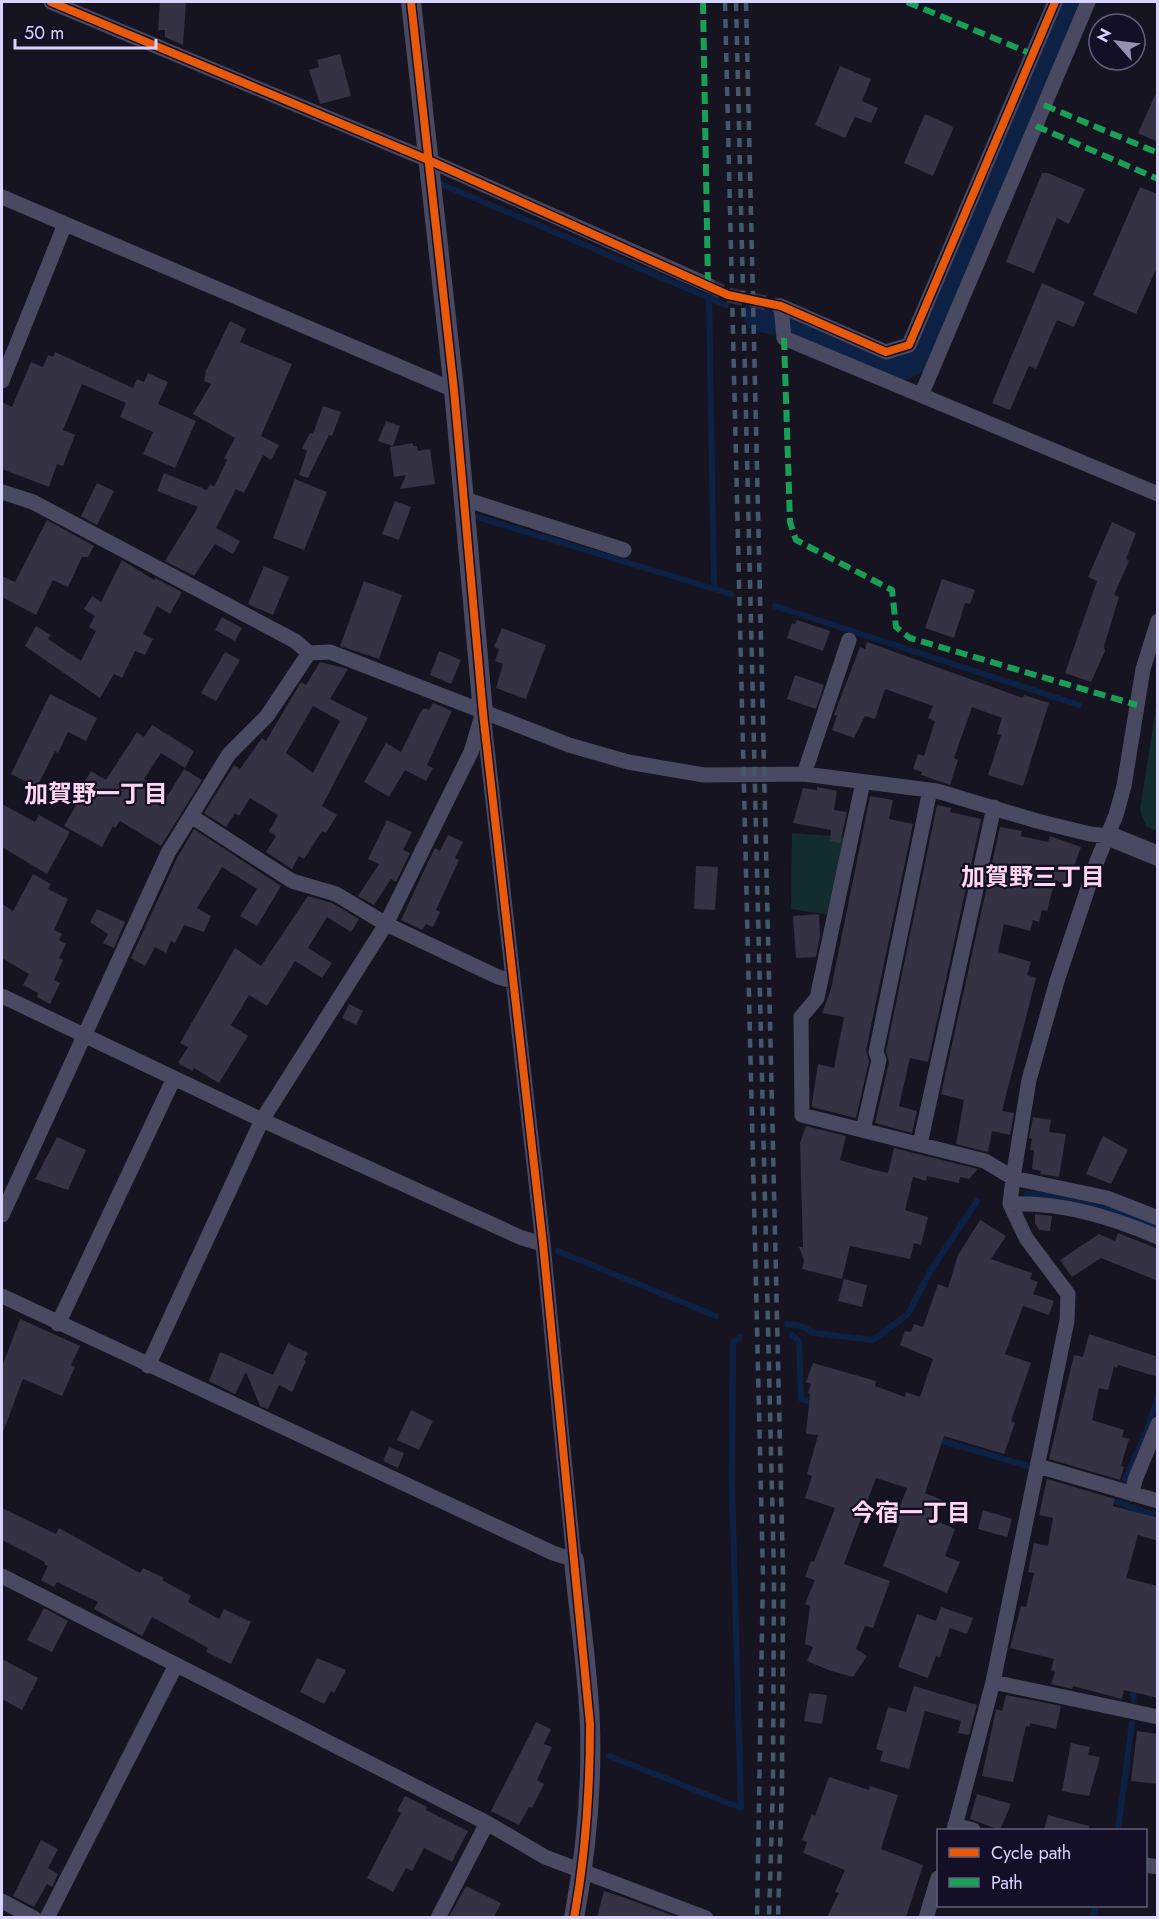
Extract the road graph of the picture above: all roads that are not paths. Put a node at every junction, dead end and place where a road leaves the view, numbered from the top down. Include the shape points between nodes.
1 (51, 2) edge
2 (411, 2) edge
3 (1055, 2) edge
4 (1088, 2) edge
5 (426, 159) junction
6 (2, 197) edge
7 (65, 224) junction
8 (708, 285) tunnel mouth
9 (2, 381) edge
10 (454, 390) junction
11 (922, 393) junction
12 (2, 492) edge
13 (1158, 494) edge
14 (464, 499) junction
15 (624, 550) dead end
16 (1158, 621) edge
17 (849, 640) dead end
18 (309, 653) junction
19 (483, 713) junction
20 (804, 774) junction
21 (863, 782) junction
22 (930, 790) junction
23 (994, 807) junction
24 (191, 816) junction
25 (1109, 836) junction
26 (1158, 856) edge
27 (386, 924) junction
28 (513, 981) junction
29 (2, 996) edge
30 (84, 1034) junction
31 (174, 1078) junction
32 (262, 1120) junction
33 (863, 1130) junction
34 (920, 1144) junction
35 (1013, 1178) junction
36 (1010, 1204) junction
37 (2, 1215) edge
38 (1158, 1218) edge
39 (1158, 1237) edge
40 (543, 1244) junction
41 (2, 1296) edge
42 (58, 1324) junction
43 (148, 1366) junction
44 (1158, 1424) edge
45 (1038, 1466) junction
46 (1132, 1494) junction
47 (1158, 1502) edge
48 (574, 1560) junction
49 (2, 1576) edge
50 (176, 1665) junction
51 (993, 1682) junction
52 (1158, 1717) edge
53 (487, 1823) junction
54 (955, 1828) edge
55 (583, 1870) junction
56 (937, 1884) edge
57 (2, 1901) edge
58 (34, 1917) edge
59 (47, 1917) edge
60 (438, 1917) edge
61 (574, 1917) edge
62 (706, 1917) edge
63 (926, 1917) edge

1 - 5 street
2 - 5 street
3 - 11 street via 909,345 886,352 781,306 784,338 896,386
4 - 11 street
5 - 8 street
5 - 10 street
6 - 7 street
7 - 9 street
7 - 10 street
10 - 14 street
11 - 13 street
12 - 18 street via 33,502 112,542 295,641
14 - 15 street
14 - 19 street
16 - 25 street via 1143,669 1124,786
17 - 20 street
18 - 19 street via 330,652
18 - 24 street via 267,716 229,754
19 - 20 street via 628,762 705,774
19 - 27 street via 471,752
19 - 28 street
20 - 21 street
21 - 22 street
21 - 33 street via 817,998 801,1017 802,1115
22 - 23 street
22 - 33 street
23 - 25 street
23 - 34 street
24 - 27 street via 292,880 336,894
24 - 30 street via 168,853
25 - 26 street
25 - 35 street via 1097,861 1044,1025 1020,1123
27 - 28 street
27 - 32 street
28 - 40 street
29 - 30 street
30 - 31 street
30 - 37 street
31 - 32 street
31 - 42 street
32 - 40 street
32 - 43 street
33 - 34 street
34 - 35 street via 985,1161
35 - 36 street
35 - 38 street via 1107,1198
36 - 39 street via 1034,1203 1094,1213
36 - 45 street via 1026,1238 1068,1294 1067,1321
40 - 48 street
41 - 42 street
42 - 43 street
43 - 48 street
44 - 46 street
45 - 46 street
45 - 51 street
46 - 47 street
48 - 55 street via 590,1724
49 - 50 street
50 - 53 street
50 - 59 street
51 - 52 street
51 - 54 street
53 - 55 street via 545,1857
53 - 60 street
55 - 61 street
55 - 62 street
56 - 63 street
57 - 58 street

